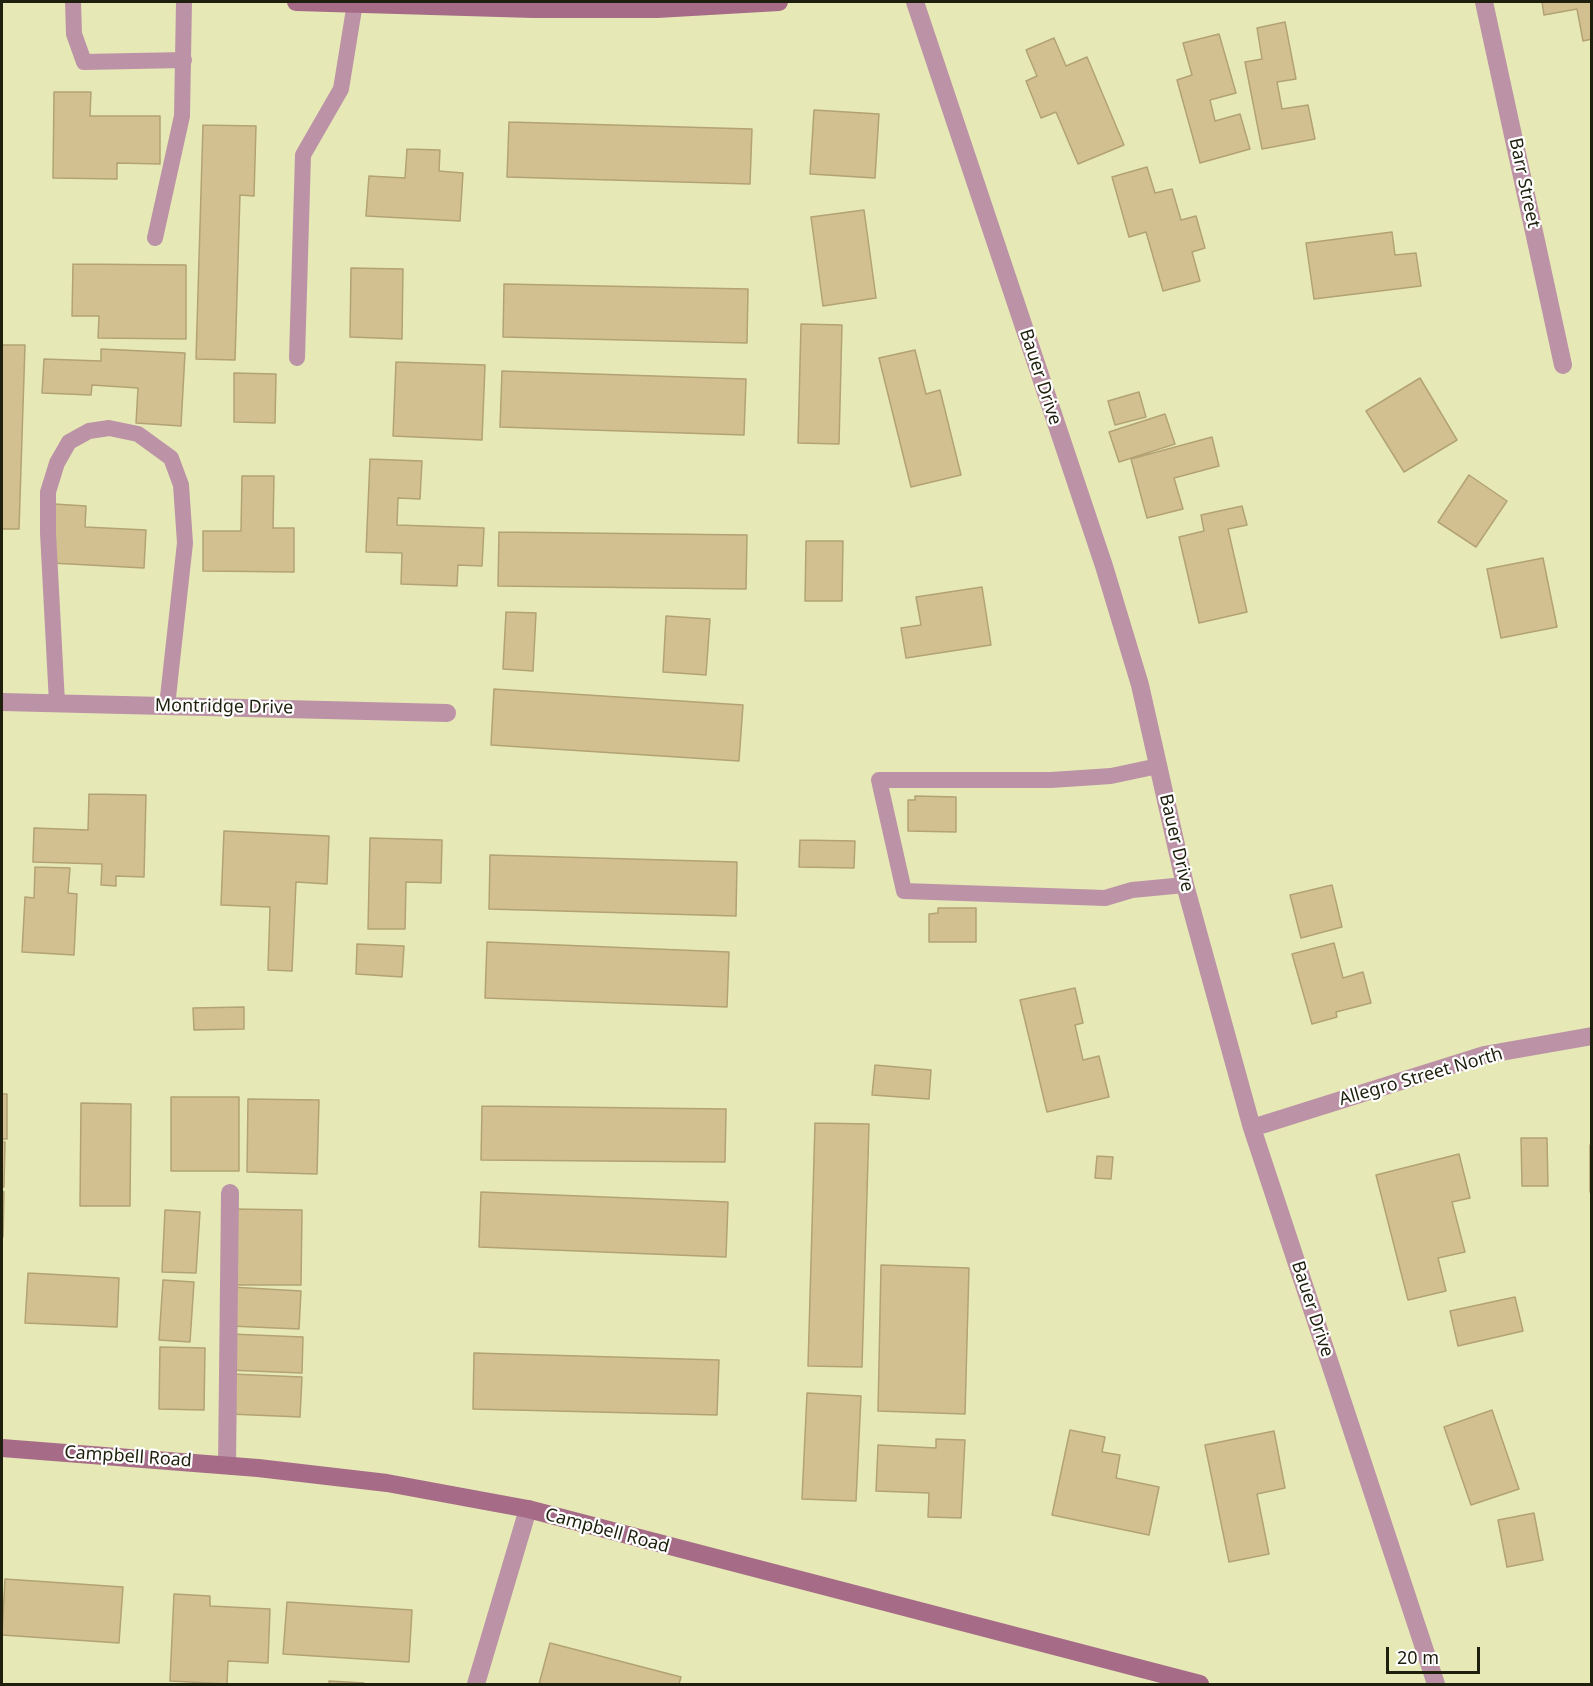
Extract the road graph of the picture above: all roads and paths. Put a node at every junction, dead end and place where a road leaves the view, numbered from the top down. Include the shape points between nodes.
1 (73, 2) edge
2 (184, 2) edge
3 (296, 2) edge
4 (355, 2) edge
5 (779, 2) edge
6 (915, 2) edge
7 (1484, 2) edge
8 (184, 60) junction
9 (155, 238) dead end
10 (297, 358) dead end
11 (1563, 366) dead end
12 (2, 702) edge
13 (57, 703) junction
14 (167, 706) junction
15 (447, 713) dead end
16 (1158, 766) junction
17 (1185, 885) junction
18 (1592, 1036) edge
19 (1252, 1128) junction
20 (230, 1193) dead end
21 (2, 1448) edge
22 (227, 1465) junction
23 (528, 1509) junction
24 (476, 1684) edge
25 (1200, 1684) edge
26 (1436, 1684) edge

1 - 8 lane via 74,34 84,62
2 - 8 lane
3 - 4 street
4 - 5 street via 533,9 657,9
4 - 10 lane via 341,89 303,155
6 - 16 street, Bauer Drive via 1104,566 1140,685
7 - 11 street, Barr Street
8 - 9 lane via 183,116
12 - 13 street, Montridge Drive
13 - 14 street, Montridge Drive
13 - 14 lane via 48,492 69,442 89,431 109,428 138,434 171,458 181,485 184,543
14 - 15 street, Montridge Drive
16 - 17 street, Bauer Drive
16 - 17 lane via 1111,776 1051,780 879,780 904,891 1105,898 1132,890
17 - 19 street, Bauer Drive
18 - 19 street, Allegro Street North via 1484,1055
19 - 26 street, Bauer Drive
20 - 22 street
21 - 22 street, Campbell Road
22 - 23 street, Campbell Road via 387,1483
23 - 24 street
23 - 25 street, Campbell Road

